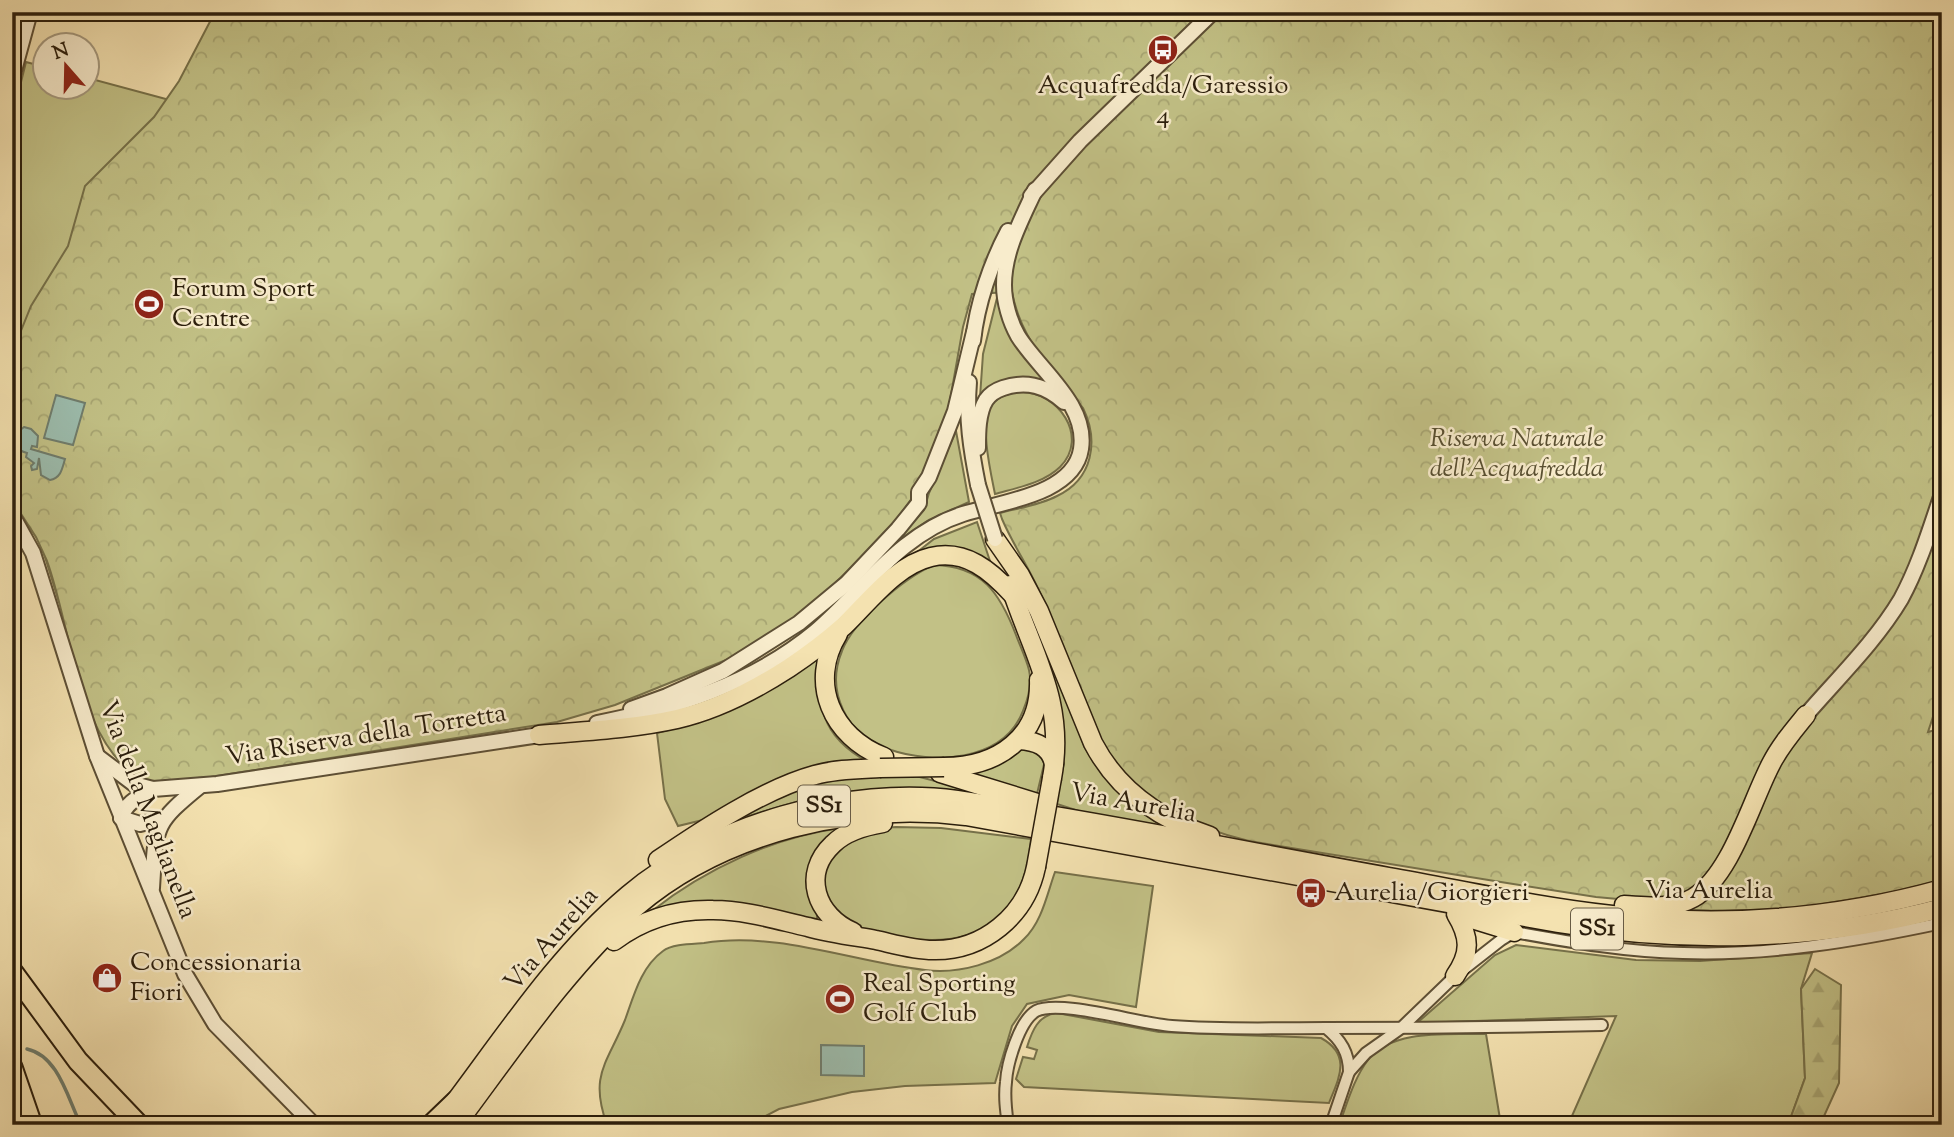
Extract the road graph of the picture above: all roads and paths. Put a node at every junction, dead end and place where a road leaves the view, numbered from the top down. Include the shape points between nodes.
1 (30, 12) edge
2 (1213, 12) edge
3 (12, 78) edge
4 (1035, 190) junction
5 (974, 332) junction
6 (1077, 420) junction
7 (978, 485) junction
8 (1942, 494) edge
9 (12, 515) edge
10 (995, 538) junction
11 (1013, 595) junction
12 (841, 628) junction
13 (1036, 648) junction
14 (1806, 715) joint
15 (539, 735) junction
16 (1018, 740) junction
17 (97, 757) junction
18 (882, 763) junction
19 (942, 770) junction
20 (1053, 771) junction
21 (200, 786) junction
22 (153, 789) junction
23 (944, 813) junction
24 (121, 818) junction
25 (164, 818) junction
26 (1111, 827) junction
27 (1322, 864) junction
28 (1255, 867) junction
29 (1942, 889) edge
30 (1464, 890) junction
31 (152, 894) junction
32 (1942, 908) edge
33 (1456, 914) junction
34 (1942, 923) edge
35 (1514, 932) junction
36 (872, 939) junction
37 (576, 947) junction
38 (12, 971) edge
39 (1455, 976) junction
40 (569, 979) junction
41 (1602, 1025) dead end
42 (1326, 1028) junction
43 (1400, 1028) junction
44 (12, 1068) edge
45 (1349, 1072) junction
46 (456, 1101) junction
47 (32, 1125) edge
48 (139, 1125) edge
49 (314, 1125) edge
50 (431, 1125) edge
51 (438, 1125) edge
52 (456, 1125) edge
53 (1008, 1125) edge
54 (1331, 1125) edge

1 - 3 street
2 - 4 street via 1093,127
4 - 5 street via 1002,244
4 - 6 street via 1010,249 1005,300 1019,337 1071,405
5 - 7 street via 968,417
5 - 15 street via 955,411 919,492 919,503 846,584 799,623 723,671 639,706
6 - 7 street via 1059,398 1032,384 992,393 980,421
6 - 15 street via 1081,450 1065,478 1046,489 954,517 918,535 816,631 767,664 673,706
7 - 10 street, bridge
8 - 14 street via 1901,598
9 - 17 street, Via della Maglianella via 41,574
10 - 11 highway
10 - 27 highway via 1039,611 1093,743 1121,783 1154,811 1186,828
11 - 12 highway via 998,578 967,558 935,556 904,570
11 - 13 highway
12 - 15 highway via 763,684 692,715 643,725
12 - 18 highway via 826,663 830,704 840,726
13 - 16 highway via 1038,706
13 - 20 highway via 1054,714
14 - 30 highway via 1775,756 1720,872 1694,898 1645,906 1523,891
15 - 21 street, Via Riserva della Torretta
16 - 19 highway via 983,760
16 - 20 highway via 1046,748
17 - 22 street via 134,784
17 - 24 street, Via della Maglianella
18 - 19 highway, bridge
18 - 37 highway via 814,775 704,831 618,892
19 - 26 highway
20 - 36 highway, bridge via 1036,867 1027,895 1014,914 978,941 952,948 936,950
21 - 22 street, Via Riserva della Torretta
21 - 25 street
22 - 24 street via 130,802
23 - 28 highway, Via Aurelia / SS1
23 - 36 highway via 855,830 822,857 815,883 822,907 836,923
23 - 40 highway, Via Aurelia / SS1 via 898,812 825,821 724,853 671,881 638,906
24 - 25 street via 141,824
24 - 31 street, Via della Maglianella
25 - 31 street via 155,839
26 - 27 highway, Via Aurelia / SS1
26 - 37 highway, Via Aurelia / SS1 via 924,797 869,799 808,809 739,831 672,864 629,894
27 - 30 highway, Via Aurelia / SS1
28 - 32 highway, Via Aurelia / SS1 via 1558,923 1652,934 1805,933
28 - 33 highway via 1320,887
29 - 30 highway, Via Aurelia / SS1 via 1819,914 1716,921 1601,914
31 - 49 street, Via della Maglianella via 185,974 210,1017
33 - 35 highway
33 - 39 highway via 1468,944
34 - 35 street via 1806,947 1735,953 1635,951
35 - 39 street
36 - 40 highway via 731,911 695,910 633,927
37 - 46 highway, Via Aurelia / SS1
38 - 48 highway via 79,1061
39 - 43 street
40 - 52 highway, Via Aurelia / SS1
41 - 43 street
42 - 43 street
42 - 45 street via 1343,1045
42 - 53 street via 1189,1027 1137,1022 1068,1007 1041,1009 1022,1026 1008,1069
43 - 45 street
44 - 47 highway
45 - 54 street
46 - 50 highway
46 - 51 highway, Via Aurelia / SS1

